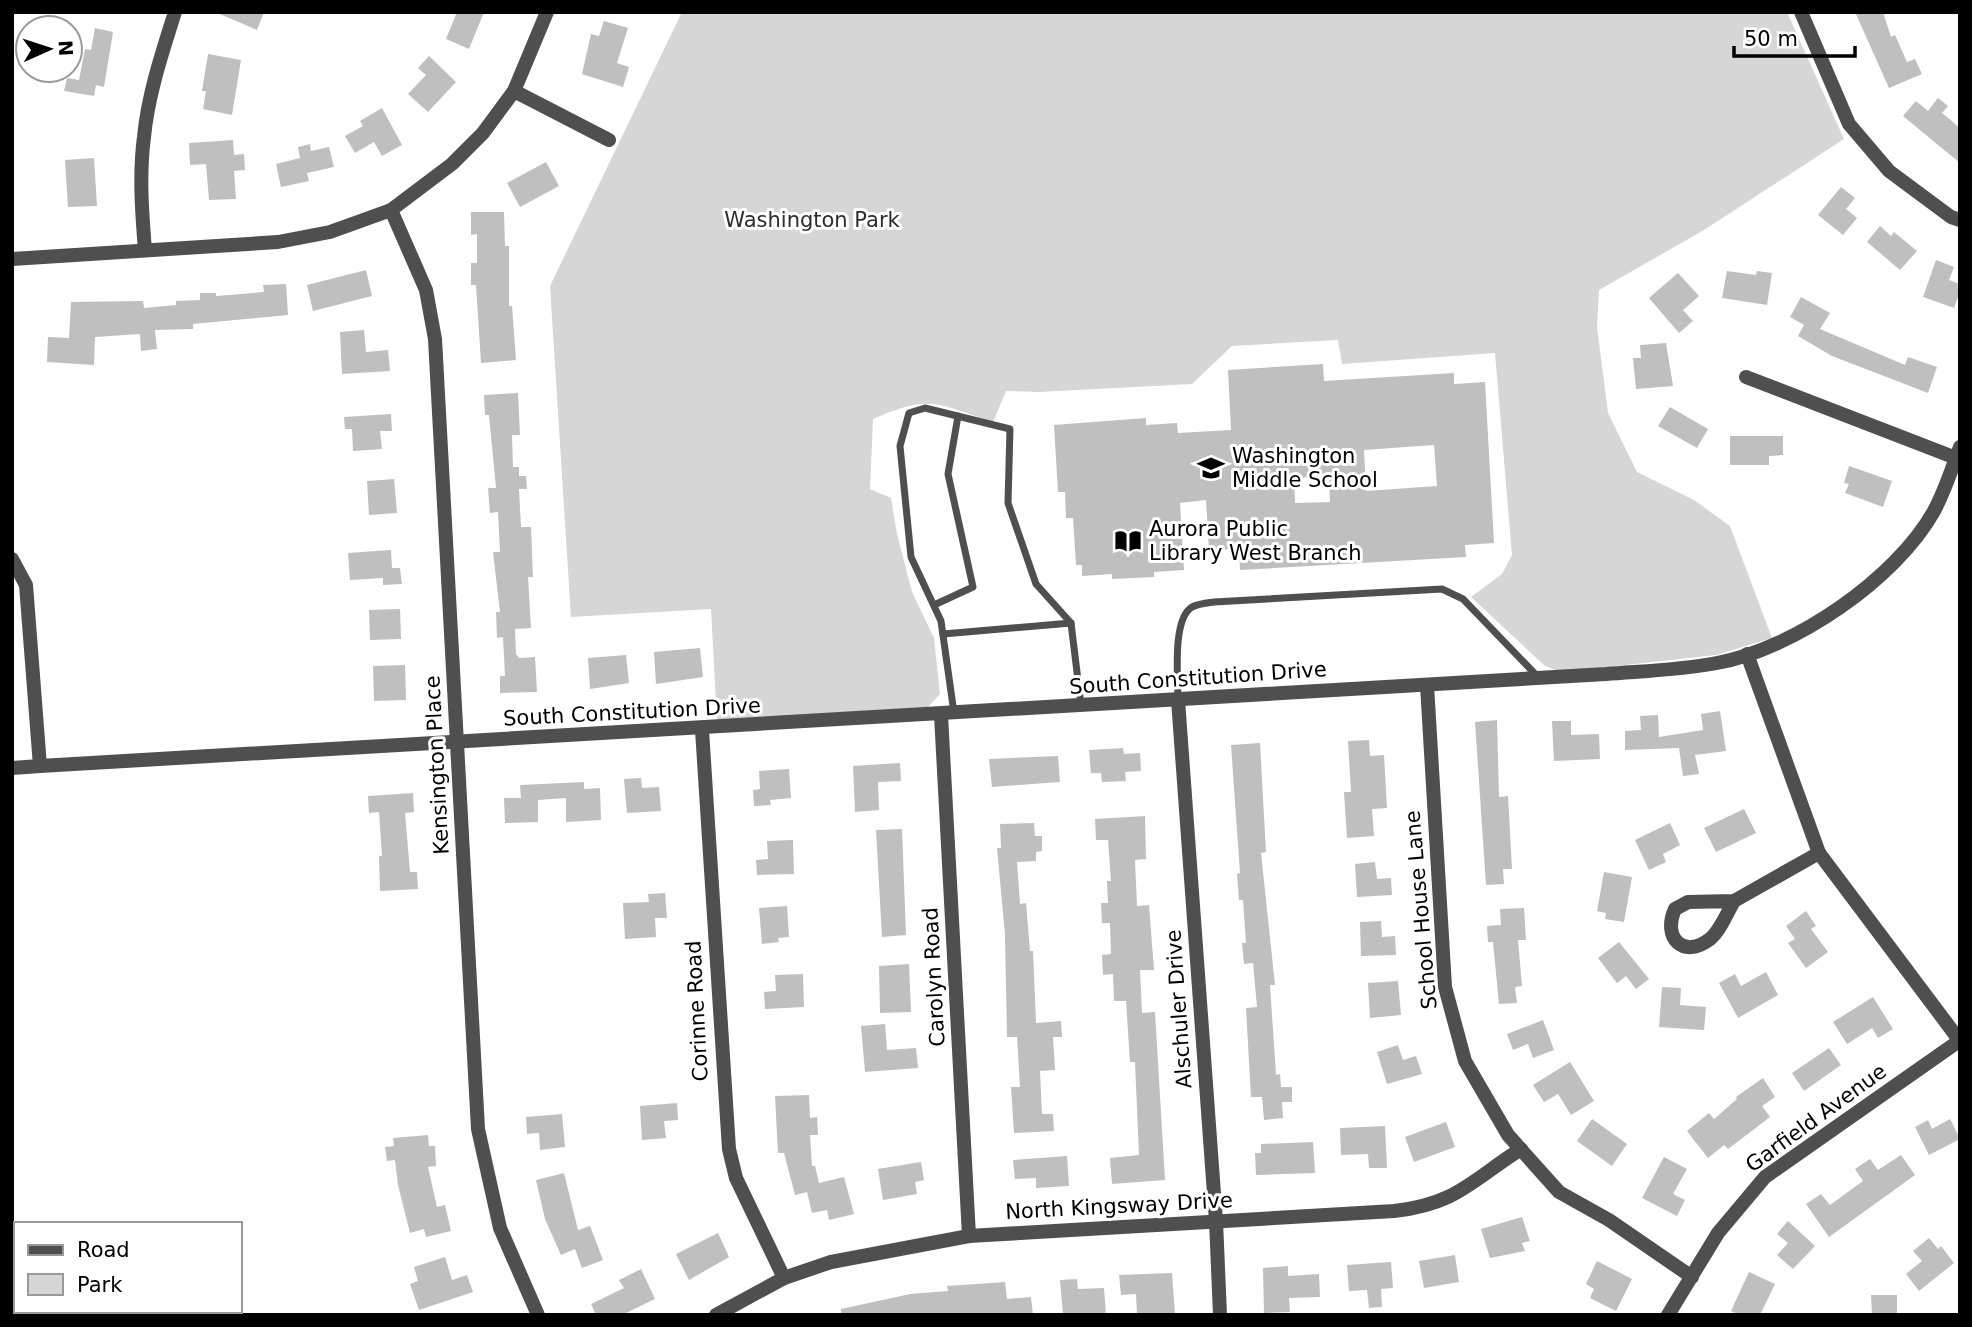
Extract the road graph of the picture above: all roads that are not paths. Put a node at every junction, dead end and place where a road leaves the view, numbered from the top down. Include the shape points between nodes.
1 (175, 12) edge
2 (547, 12) edge
3 (1801, 12) edge
4 (514, 91) junction
5 (609, 140) dead end
6 (391, 210) junction
7 (1960, 220) edge
8 (145, 250) junction
9 (12, 259) edge
10 (1746, 377) dead end
11 (958, 416) junction
12 (1958, 452) edge
13 (12, 559) edge
14 (934, 605) junction
15 (1071, 623) junction
16 (943, 634) junction
17 (1746, 654) junction
18 (1539, 678) junction
19 (1427, 685) junction
20 (1178, 699) junction
21 (1081, 706) junction
22 (948, 714) junction
23 (702, 730) junction
24 (457, 742) junction
25 (40, 766) junction
26 (12, 768) edge
27 (1819, 853) junction
28 (1734, 901) junction
29 (1960, 1041) edge
30 (1521, 1149) junction
31 (1216, 1221) junction
32 (969, 1236) junction
33 (1692, 1277) junction
34 (784, 1278) junction
35 (538, 1315) edge
36 (716, 1315) edge
37 (1220, 1315) edge
38 (1668, 1315) edge

1 - 8 street via 144,137 141,194
2 - 4 street
3 - 7 street via 1849,124 1889,171
4 - 5 street
4 - 6 street via 483,133 452,164
6 - 8 street via 330,232 278,242
6 - 24 street, Kensington Place via 419,271 431,312
8 - 9 street
10 - 12 street
11 - 14 lane via 948,474 973,587
11 - 14 lane via 925,408 909,413 900,446 911,557
11 - 15 lane via 1010,429 1007,503 1036,583
12 - 17 street, South Constitution Drive via 1934,510 1918,535 1860,593 1788,639
13 - 25 street via 26,585
14 - 16 lane
15 - 16 lane
15 - 21 lane
16 - 22 lane
17 - 18 street, South Constitution Drive via 1718,663
17 - 27 street
18 - 19 street, South Constitution Drive
18 - 20 lane via 1463,599 1442,589 1198,605 1182,617 1179,629
19 - 20 street, South Constitution Drive
19 - 30 street, School House Lane via 1441,947 1452,1019 1478,1087
20 - 21 street, South Constitution Drive
20 - 31 street, Alschuler Drive
21 - 22 street, South Constitution Drive
22 - 23 street, South Constitution Drive
22 - 32 street, Carolyn Road
23 - 24 street, South Constitution Drive
23 - 34 street, Corinne Road via 729,1149 736,1178
24 - 25 street, South Constitution Drive
24 - 35 street, Kensington Place via 478,1129 500,1228
25 - 26 street, South Constitution Drive
27 - 28 street
27 - 29 street
28 - 28 street via 1688,902 1675,909 1669,921 1671,935 1682,946 1696,948 1713,937
29 - 33 street, Garfield Avenue via 1765,1177 1724,1224
30 - 31 street, North Kingsway Drive via 1472,1186 1425,1206
30 - 33 street, School House Lane via 1559,1192
31 - 32 street, North Kingsway Drive
31 - 37 street, Alschuler Drive
32 - 34 street, North Kingsway Drive via 876,1251
33 - 38 street, Garfield Avenue
34 - 36 street, North Kingsway Drive

